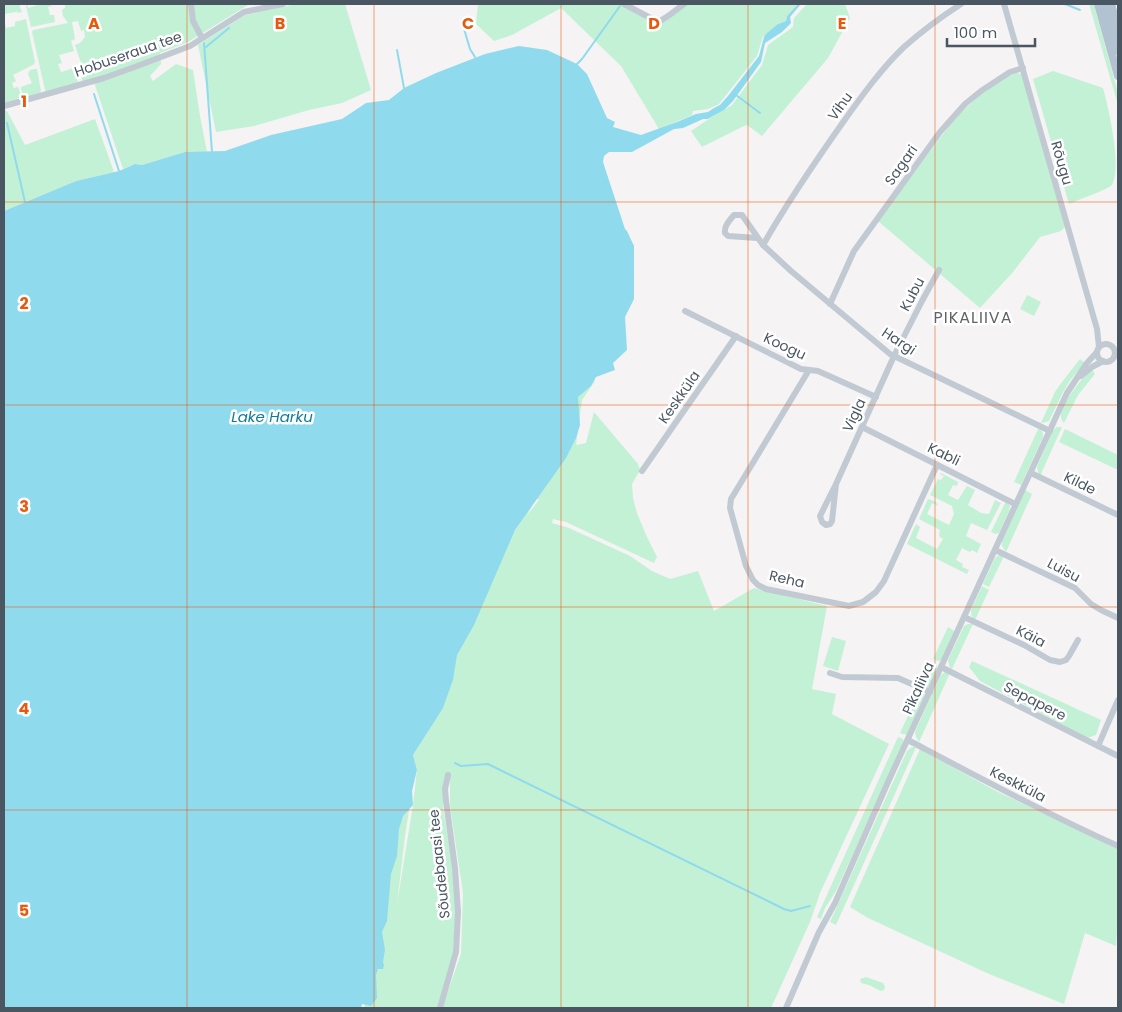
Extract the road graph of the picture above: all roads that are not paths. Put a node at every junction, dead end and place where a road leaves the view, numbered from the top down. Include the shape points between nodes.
1 (191, 4) edge
2 (283, 4) edge
3 (624, 4) edge
4 (684, 4) edge
5 (962, 4) edge
6 (1004, 4) edge
7 (1098, 4) edge
8 (1105, 4) edge
9 (1111, 4) edge
10 (1118, 27) edge
11 (202, 38) junction
12 (1118, 51) edge
13 (1022, 68) junction
14 (1118, 76) edge
15 (4, 106) edge
16 (757, 238) junction
17 (763, 245) junction
18 (939, 270) dead end
19 (830, 304) junction
20 (685, 312) dead end
21 (1097, 329) junction
22 (736, 336) junction
23 (1112, 345) edge
24 (1098, 349) junction
25 (1116, 355) edge
26 (894, 356) junction
27 (1103, 362) junction
28 (809, 370) junction
29 (1076, 380) junction
30 (876, 397) junction
31 (862, 428) junction
32 (1050, 431) junction
33 (937, 464) junction
34 (642, 471) dead end
35 (1031, 473) junction
36 (836, 484) junction
37 (1015, 504) junction
38 (1118, 515) edge
39 (995, 550) junction
40 (964, 617) junction
41 (1118, 618) edge
42 (1078, 640) dead end
43 (942, 667) junction
44 (830, 673) dead end
45 (930, 692) junction
46 (1118, 700) edge
47 (908, 740) junction
48 (1098, 746) junction
49 (1118, 756) edge
50 (448, 775) dead end
51 (1118, 846) edge
52 (440, 1008) edge
53 (786, 1008) edge

1 - 11 street via 193,21
2 - 11 street, Hobuseraua tee via 244,12
3 - 4 street via 658,22
5 - 17 street, Vihu via 920,33 880,73 789,201
6 - 13 street, Rõugu
7 - 14 main road
8 - 12 main road
9 - 10 main road
11 - 15 street, Hobuseraua tee via 190,46 104,78
13 - 19 street, Sagari via 981,91 940,132 854,251
13 - 21 street, Rõugu
16 - 16 street, Hargi via 742,215 734,215 726,224 725,234 728,236
16 - 17 street, Hargi
17 - 19 street, Hargi
18 - 26 street, Kubu
19 - 26 street, Hargi
20 - 22 street, Koogu
21 - 23 street, Rõugu
21 - 24 street, Rõugu
22 - 28 street, Koogu
22 - 34 street, Keskküla
23 - 24 street via 1102,345
23 - 25 street, Pikaliiva
24 - 27 street via 1098,358
24 - 29 street, Pikaliiva
25 - 27 street, Pikaliiva
26 - 30 street, Vigla
26 - 32 street, Hargi
27 - 29 street, Pikaliiva
28 - 30 street, Koogu
28 - 33 street, Reha via 731,499 730,508 746,566 758,585 849,606 863,602 884,581
29 - 32 street, Pikaliiva
30 - 31 street, Vigla
31 - 33 street, Kabli
31 - 36 street, Vigla
32 - 35 street, Pikaliiva
33 - 37 street, Kabli
35 - 37 street, Pikaliiva
35 - 38 street, Kilde
36 - 36 street, Vigla via 832,521 826,525 820,516
37 - 39 street, Pikaliiva
39 - 40 street, Pikaliiva
39 - 41 street, Luisu via 1075,588 1100,610
40 - 42 street, Käia via 1055,662 1066,660
40 - 43 street, Pikaliiva
43 - 45 street, Pikaliiva
43 - 48 street, Sepapere
44 - 45 street via 842,677 898,678
45 - 47 street, Pikaliiva
46 - 48 street
47 - 51 street, Keskküla via 1027,803
47 - 53 street, Pikaliiva
48 - 49 street, Sepapere
50 - 52 street, Sõudebaasi tee via 446,801 457,882 458,918 456,952

